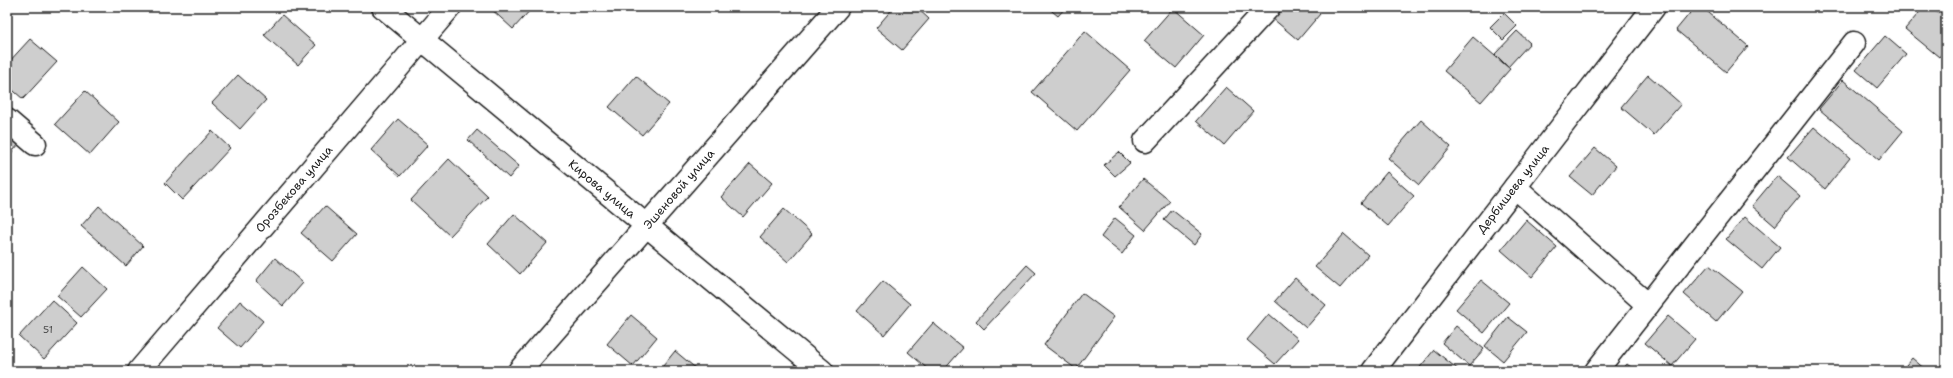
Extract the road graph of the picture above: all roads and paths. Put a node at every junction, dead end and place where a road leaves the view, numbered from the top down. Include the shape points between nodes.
1 (383, 7) edge
2 (450, 7) edge
3 (838, 7) edge
4 (1269, 7) edge
5 (1654, 7) edge
6 (422, 40) junction
7 (1854, 43) dead end
8 (7, 120) edge
9 (1145, 141) dead end
10 (35, 144) dead end
11 (1515, 187) junction
12 (647, 226) junction
13 (1648, 305) junction
14 (139, 371) edge
15 (519, 371) edge
16 (822, 371) edge
17 (1372, 371) edge
18 (1596, 371) edge

1 - 6 street, Кирова улица
2 - 6 street, Орозбекова улица
3 - 12 street, Эшеновой улица
4 - 9 street
5 - 11 street, Дербишева улица
6 - 12 street, Кирова улица
6 - 14 street, Орозбекова улица
7 - 13 street
8 - 10 street
11 - 13 street
11 - 17 street, Дербишева улица
12 - 15 street, Эшеновой улица
12 - 16 street, Кирова улица
13 - 18 street

